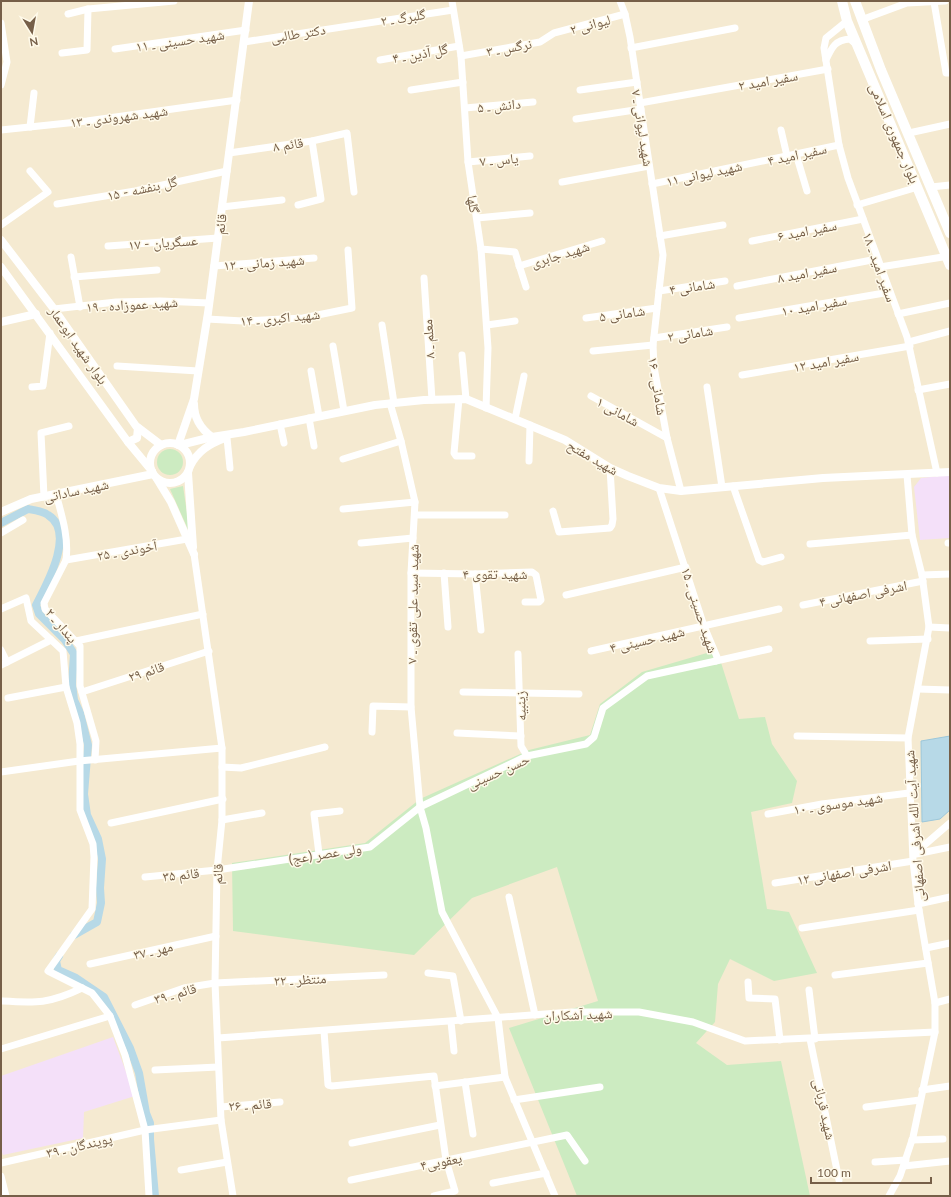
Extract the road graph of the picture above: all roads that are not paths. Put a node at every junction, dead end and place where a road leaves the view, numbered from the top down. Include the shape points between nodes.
1 (174, 1) edge
2 (249, 1) edge
3 (452, 1) edge
4 (620, 1) edge
5 (842, 1) edge
6 (855, 1) edge
7 (945, 1) edge
8 (934, 2) edge
9 (88, 9) junction
10 (453, 10) junction
11 (68, 14) dead end
12 (625, 14) junction
13 (861, 20) junction
14 (848, 21) junction
15 (1, 23) edge
16 (353, 25) joint
17 (735, 28) dead end
18 (246, 30) junction
19 (554, 33) joint
20 (244, 42) junction
21 (858, 45) junction
22 (459, 46) junction
23 (631, 48) junction
24 (115, 49) dead end
25 (62, 53) dead end
26 (461, 56) junction
27 (380, 60) dead end
28 (826, 60) junction
29 (828, 69) junction
30 (881, 70) junction
31 (950, 73) edge
32 (869, 74) junction
33 (463, 82) junction
34 (636, 82) junction
35 (1, 85) edge
36 (411, 90) dead end
37 (580, 90) dead end
38 (34, 93) dead end
39 (236, 100) junction
40 (533, 102) dead end
41 (640, 106) junction
42 (465, 108) junction
43 (576, 119) dead end
44 (950, 124) edge
45 (30, 127) junction
46 (1, 130) edge
47 (781, 130) dead end
48 (908, 134) junction
49 (312, 141) junction
50 (839, 145) junction
51 (229, 153) junction
52 (796, 154) junction
53 (530, 156) dead end
54 (787, 156) junction
55 (468, 162) junction
56 (755, 162) joint
57 (649, 166) junction
58 (30, 171) dead end
59 (227, 171) junction
60 (562, 182) dead end
61 (652, 184) junction
62 (950, 185) edge
63 (918, 187) junction
64 (931, 187) junction
65 (807, 191) dead end
66 (354, 192) dead end
67 (282, 200) dead end
68 (57, 204) dead end
69 (857, 204) junction
70 (298, 205) dead end
71 (222, 207) junction
72 (530, 213) dead end
73 (477, 218) junction
74 (863, 219) junction
75 (723, 225) dead end
76 (1, 226) edge
77 (950, 234) edge
78 (660, 236) junction
79 (218, 238) junction
80 (1, 240) edge
81 (602, 241) dead end
82 (752, 241) dead end
83 (108, 246) dead end
84 (481, 249) junction
85 (348, 250) dead end
86 (663, 255) joint
87 (71, 257) dead end
88 (314, 258) dead end
89 (877, 259) junction
90 (949, 259) edge
91 (214, 266) junction
92 (519, 266) junction
93 (1, 267) edge
94 (880, 267) junction
95 (157, 270) dead end
96 (74, 277) junction
97 (424, 278) dead end
98 (725, 281) dead end
99 (737, 286) dead end
100 (526, 287) dead end
101 (659, 291) junction
102 (890, 292) junction
103 (210, 303) junction
104 (950, 303) edge
105 (80, 306) junction
106 (657, 308) junction
107 (54, 309) junction
108 (36, 314) junction
109 (898, 314) junction
110 (586, 318) dead end
111 (739, 318) dead end
112 (207, 319) junction
113 (515, 321) dead end
114 (1, 322) edge
115 (382, 325) dead end
116 (486, 325) junction
117 (727, 327) dead end
118 (950, 331) edge
119 (50, 333) junction
120 (653, 342) junction
121 (909, 344) junction
122 (333, 346) dead end
123 (593, 351) dead end
124 (462, 355) dead end
125 (117, 366) dead end
126 (198, 371) junction
127 (311, 371) dead end
128 (742, 375) dead end
129 (524, 376) dead end
130 (950, 384) edge
131 (32, 387) dead end
132 (707, 387) dead end
133 (918, 390) junction
134 (591, 396) dead end
135 (194, 399) junction
136 (462, 399) junction
137 (432, 400) junction
138 (392, 403) junction
139 (486, 408) junction
140 (344, 411) junction
141 (319, 416) junction
142 (309, 418) junction
143 (515, 419) junction
144 (280, 424) junction
145 (530, 425) junction
146 (69, 426) dead end
147 (138, 428) junction
148 (244, 432) junction
149 (212, 437) junction
150 (226, 438) junction
151 (667, 438) junction
152 (401, 441) junction
153 (128, 442) junction
154 (284, 443) dead end
155 (161, 445) junction
156 (179, 445) junction
157 (314, 446) dead end
158 (472, 456) dead end
159 (343, 459) dead end
160 (529, 461) dead end
161 (230, 468) dead end
162 (610, 468) junction
163 (189, 470) junction
164 (950, 472) edge
165 (937, 473) junction
166 (153, 474) junction
167 (907, 475) junction
168 (733, 486) junction
169 (722, 487) junction
170 (659, 488) junction
171 (681, 491) junction
172 (56, 494) junction
173 (44, 496) junction
174 (415, 502) junction
175 (342, 509) dead end
176 (553, 511) dead end
177 (1, 512) edge
178 (416, 515) junction
179 (505, 515) dead end
180 (23, 520) dead end
181 (1, 533) edge
182 (912, 535) junction
183 (413, 538) junction
184 (187, 539) junction
185 (361, 543) dead end
186 (810, 544) dead end
187 (194, 554) junction
188 (781, 557) dead end
189 (66, 560) junction
190 (686, 568) junction
191 (411, 573) junction
192 (444, 573) junction
193 (475, 574) junction
194 (950, 574) edge
195 (923, 578) junction
196 (566, 595) dead end
197 (525, 602) dead end
198 (803, 605) dead end
199 (1, 609) edge
200 (779, 609) dead end
201 (203, 614) junction
202 (704, 626) junction
203 (929, 627) junction
204 (448, 628) dead end
205 (950, 628) edge
206 (481, 630) dead end
207 (928, 639) junction
208 (51, 640) junction
209 (76, 641) junction
210 (870, 642) dead end
211 (769, 649) dead end
212 (1, 650) edge
213 (209, 651) junction
214 (591, 652) dead end
215 (518, 654) dead end
216 (716, 661) junction
217 (4, 664) edge
218 (66, 687) junction
219 (918, 689) junction
220 (950, 690) edge
221 (82, 692) junction
222 (463, 692) dead end
223 (520, 694) junction
224 (579, 694) dead end
225 (8, 698) dead end
226 (410, 707) junction
227 (603, 708) joint
228 (372, 732) dead end
229 (457, 733) dead end
230 (521, 736) junction
231 (797, 736) dead end
232 (908, 738) junction
233 (325, 747) dead end
234 (222, 748) junction
235 (527, 756) junction
236 (95, 760) junction
237 (79, 761) junction
238 (222, 767) junction
239 (1, 772) edge
240 (909, 793) junction
241 (223, 799) junction
242 (420, 807) junction
243 (340, 811) dead end
244 (262, 813) dead end
245 (768, 814) dead end
246 (222, 820) junction
247 (111, 823) dead end
248 (950, 823) edge
249 (950, 847) edge
250 (319, 854) junction
251 (914, 858) junction
252 (217, 870) junction
253 (145, 878) dead end
254 (776, 883) dead end
255 (509, 897) dead end
256 (950, 898) edge
257 (919, 907) junction
258 (802, 928) dead end
259 (216, 936) junction
260 (950, 943) edge
261 (926, 948) junction
262 (928, 963) junction
263 (90, 964) dead end
264 (428, 973) dead end
265 (384, 975) dead end
266 (835, 975) dead end
267 (748, 982) dead end
268 (216, 983) junction
269 (82, 988) junction
270 (810, 990) dead end
271 (950, 999) edge
272 (1, 1002) edge
273 (935, 1002) junction
274 (135, 1005) dead end
275 (535, 1015) junction
276 (110, 1016) junction
277 (498, 1018) junction
278 (461, 1021) junction
279 (451, 1022) junction
280 (324, 1031) junction
281 (934, 1032) junction
282 (218, 1038) junction
283 (813, 1039) junction
284 (780, 1040) junction
285 (1, 1049) edge
286 (454, 1051) dead end
287 (218, 1067) junction
288 (155, 1070) dead end
289 (505, 1077) junction
290 (465, 1082) junction
291 (435, 1086) junction
292 (950, 1086) edge
293 (600, 1087) dead end
294 (922, 1090) junction
295 (514, 1100) junction
296 (920, 1100) junction
297 (280, 1102) dead end
298 (866, 1106) dead end
299 (221, 1107) junction
300 (221, 1120) junction
301 (440, 1126) junction
302 (145, 1130) junction
303 (472, 1134) dead end
304 (943, 1139) dead end
305 (912, 1140) junction
306 (352, 1143) dead end
307 (532, 1144) junction
308 (446, 1160) junction
309 (585, 1161) dead end
310 (950, 1161) edge
311 (227, 1162) junction
312 (875, 1162) dead end
313 (1, 1163) edge
314 (905, 1163) junction
315 (181, 1170) dead end
316 (546, 1173) junction
317 (1, 1176) edge
318 (350, 1180) dead end
319 (839, 1180) dead end
320 (494, 1183) dead end
321 (6, 1196) edge
322 (149, 1196) edge
323 (233, 1196) edge
324 (434, 1196) edge
325 (555, 1196) edge
326 (889, 1196) edge

1 - 9 street
2 - 18 street, قائم
3 - 10 street, گلها
4 - 12 street, شهید لیوانی ـ ۷
5 - 14 main road, بلوار جمهوری اسلامی
6 - 13 main road, بلوار جمهوری اسلامی
7 - 8 street
8 - 13 street via 907,3
8 - 31 street via 946,73
9 - 11 street
9 - 25 street via 87,50
10 - 16 street, گلبرگ ـ ۲
10 - 22 street, گلها
12 - 19 street, لیوانی ۲
12 - 23 street, شهید لیوانی ـ ۷
13 - 30 main road, بلوار جمهوری اسلامی
14 - 21 main road, بلوار جمهوری اسلامی
14 - 28 street, سفیر امید ـ ۱۸ via 826,38
15 - 35 street via 7,62
16 - 20 street, دکتر طالبی
17 - 23 street
18 - 20 street, قائم
18 - 24 street, شهید حسینی ـ ۱۱
19 - 26 street, نرگس ـ ۳ via 540,42
20 - 39 street, قائم
21 - 28 street via 850,39 836,42
21 - 32 main road, بلوار جمهوری اسلامی
22 - 26 street, گلها
22 - 27 street, گل آذین ـ ۴
23 - 34 street, شهید لیوانی ـ ۷
26 - 33 street, گلها
28 - 29 street, سفیر امید ـ ۱۸
29 - 41 street, سفیر امید ۲
29 - 50 street, سفیر امید ـ ۱۸
30 - 32 main road
30 - 48 main road, بلوار جمهوری اسلامی
32 - 63 main road, بلوار جمهوری اسلامی
33 - 36 street
33 - 42 street, گلها
34 - 37 street
34 - 41 street, شهید لیوانی ـ ۷
38 - 45 street
39 - 45 street, شهید شهروندی ـ ۱۳
39 - 51 street, قائم
40 - 42 street, دانش ـ ۵
41 - 43 street, سفیر امید ۲
41 - 57 street, شهید لیوانی ـ ۷
42 - 55 street, گلها
44 - 48 street
45 - 46 street, شهید شهروندی ـ ۱۳
47 - 54 street
48 - 64 main road, بلوار جمهوری اسلامی
49 - 51 street, قائم ۸
49 - 66 street, قائم ۸ via 347,134
49 - 70 street via 321,199
50 - 52 street, سفیر امید ۴
50 - 69 street, سفیر امید ـ ۱۸
51 - 59 street, قائم
52 - 54 street, سفیر امید ۴
52 - 65 street
53 - 55 street, یاس ـ ۷
54 - 56 street, سفیر امید ۴
55 - 73 street, گلها
56 - 61 street, شهید لیوانی ۱۱
57 - 60 street
57 - 61 street, شهید لیوانی ـ ۷
58 - 76 street via 48,192
59 - 68 street, گل بنفشه - ۱۵ via 135,191
59 - 71 street, قائم
61 - 78 street, شهید لیوانی ـ ۷
62 - 64 street
63 - 69 street
63 - 90 main road, بلوار جمهوری اسلامی
64 - 77 main road, بلوار جمهوری اسلامی
67 - 71 street
69 - 74 street, سفیر امید ـ ۱۸
71 - 79 street, قائم
72 - 73 street
73 - 84 street, گلها
74 - 82 street, سفیر امید ۶
74 - 89 street, سفیر امید ـ ۱۸
75 - 78 street
78 - 86 street, شهید لیوانی ـ ۷
79 - 83 street, عسگریان - ۱۷
79 - 91 street, قائم
80 - 107 street, بلوار شهید ابوعمار
81 - 92 street, شهید جابری
84 - 92 street, شهید جابری via 515,252
84 - 116 street, گلها
85 - 112 street, شهید اکبری ـ ۱۴ via 352,308 303,318 243,321
86 - 101 street, شامانی ـ ۱۶
87 - 96 street
88 - 91 street, شهید زمانی ـ ۱۲
89 - 94 street, سفیر امید ـ ۱۸
89 - 99 street, سفیر امید ۸
90 - 94 street
91 - 103 street, قائم
92 - 100 street, شهید جابری
93 - 108 street, بلوار شهید ابوعمار
94 - 102 street, سفیر امید ـ ۱۸
95 - 96 street
96 - 105 street
97 - 137 street, معلم ـ ۸
98 - 101 street, شامانی ۴
101 - 106 street, شامانی ـ ۱۶
102 - 109 street, سفیر امید ـ ۱۸
102 - 111 street, سفیر امید ۱۰
103 - 105 street, شهید عموزاده ـ ۱۹ via 116,302
103 - 112 street, قائم
104 - 109 street
105 - 107 street, شهید عموزاده ـ ۱۹
106 - 110 street, شامانی ۵
106 - 120 street, شامانی ـ ۱۶
107 - 147 street, بلوار شهید ابوعمار
108 - 114 street
108 - 119 street, بلوار شهید ابوعمار
109 - 121 street, سفیر امید ـ ۱۸
112 - 126 street, قائم
113 - 116 street
115 - 138 street, شهید سید علی تقوی ـ ۷
116 - 139 street, گلها
117 - 120 street, شامانی ۲
118 - 121 street, سفیر امید ۱۲
119 - 131 street via 43,386
119 - 153 street, بلوار شهید ابوعمار
120 - 123 street, شامانی ۲
120 - 151 street, شامانی ـ ۱۶ via 654,367
121 - 128 street, سفیر امید ۱۲
121 - 133 street, سفیر امید ـ ۱۸
122 - 140 street
124 - 136 street
125 - 126 street
126 - 135 street, قائم
127 - 141 street
129 - 143 street
130 - 133 street
132 - 169 street
133 - 165 street, سفیر امید ـ ۱۸
134 - 151 street, شامانی ۱
135 - 149 street via 197,421
135 - 156 street, قائم
136 - 137 street, شهید مفتح
136 - 139 street, شهید مفتح
136 - 158 street via 454,453 456,456
137 - 138 street, شهید مفتح
138 - 140 street, شهید مفتح
138 - 152 street, شهید سید علی تقوی ـ ۷
139 - 143 street, شهید مفتح
140 - 141 street, شهید مفتح
141 - 142 street, شهید مفتح
142 - 144 street, شهید مفتح
142 - 157 street
143 - 145 street, شهید مفتح
144 - 148 street, شهید مفتح
144 - 154 street
145 - 160 street
145 - 162 street, شهید مفتح via 565,440
146 - 173 street via 41,433
147 - 153 street via 137,438
147 - 155 street, بلوار شهید ابوعمار
148 - 149 street
148 - 150 street
149 - 156 street
150 - 161 street
150 - 163 street via 206,446 198,453
151 - 171 street, شامانی ـ ۱۶
152 - 159 street
152 - 174 street, شهید سید علی تقوی ـ ۷
153 - 166 street, بلوار شهید ابوعمار
155 - 156 street
155 - 166 street via 152,453 150,465
156 - 163 street via 189,454
162 - 170 street, شهید مفتح
162 - 176 street via 613,519 610,528 558,532
163 - 166 street via 178,481 172,483 166,483
163 - 187 street
164 - 165 street, شهید مفتح
165 - 167 street, شهید مفتح
166 - 172 street, شهید ساداتی
166 - 184 street, بلوار شهید ابوعمار via 171,502
167 - 168 street, شهید مفتح via 823,478
167 - 182 street, شهید آیت الله اشرفی اصفهانی
168 - 169 street, شهید مفتح
168 - 188 street via 759,560 763,562
169 - 171 street, شهید مفتح
170 - 171 street, شهید مفتح
170 - 190 street, شهید حسینی ـ ۱۵
172 - 173 street, شهید ساداتی
172 - 189 street, پندار ـ ۲ via 66,536
173 - 177 street, شهید ساداتی via 30,499
174 - 175 street
174 - 178 street, شهید سید علی تقوی ـ ۷
178 - 179 street
178 - 183 street, شهید سید علی تقوی ـ ۷
180 - 181 street
182 - 186 street
182 - 195 street, شهید آیت الله اشرفی اصفهانی
183 - 185 street
183 - 191 street, شهید سید علی تقوی ـ ۷
184 - 187 street, بلوار شهید ابوعمار
184 - 189 street, آخوندی ـ ۲۵
187 - 201 street, قائم
189 - 209 street, پندار ـ ۲ via 44,603 45,609
190 - 196 street
190 - 202 street, شهید حسینی ـ ۱۵
191 - 192 street, شهید تقوی ۴
191 - 226 street, شهید سید علی تقوی ـ ۷
192 - 193 street, شهید تقوی ۴
192 - 204 street
193 - 197 street, شهید تقوی ۴ via 532,572 536,575 541,600
193 - 206 street
194 - 195 street, اشرفی اصفهانی ۴
195 - 198 street, اشرفی اصفهانی ۴
195 - 203 street, شهید آیت الله اشرفی اصفهانی
199 - 208 street via 26,598 31,621
200 - 202 street, شهید حسینی ۴
201 - 209 street
201 - 213 street, قائم
202 - 214 street, شهید حسینی ۴
202 - 216 street, شهید حسینی ـ ۱۵ via 717,657
203 - 205 street
203 - 207 street, شهید آیت الله اشرفی اصفهانی
207 - 210 street
207 - 219 street, شهید آیت الله اشرفی اصفهانی
208 - 217 street
208 - 218 street via 63,651
209 - 221 street, پندار ـ ۲ via 80,646
211 - 216 street
212 - 217 street
213 - 221 street, قائم ۲۹
213 - 234 street, قائم
215 - 223 street, زینبیه
216 - 227 street, شهید حسینی ـ ۱۵ via 648,676
218 - 225 street
218 - 237 street via 77,723
219 - 220 street
219 - 232 street, شهید آیت الله اشرفی اصفهانی
221 - 236 street, پندار ـ ۲ via 96,741
222 - 223 street
223 - 224 street
223 - 230 street, زینبیه
226 - 228 street via 373,706
226 - 242 street, شهید سید علی تقوی ـ ۷
227 - 235 street, حسن حسینی via 594,737 586,744
229 - 230 street
230 - 235 street, زینبیه via 521,746
231 - 232 street
232 - 240 street, شهید آیت الله اشرفی اصفهانی
233 - 238 street via 241,768
234 - 236 street
234 - 238 street, قائم
235 - 242 street, حسن حسینی
236 - 237 street
237 - 239 street
237 - 269 street via 80,810 93,844 92,909 48,971
238 - 241 street, قائم
240 - 245 street, شهید موسوی ـ ۱۰
240 - 251 street, شهید آیت الله اشرفی اصفهانی
241 - 246 street, قائم
241 - 247 street
242 - 250 street, ولی عصر (عج) via 370,846
242 - 277 street, شهید سید علی تقوی ـ ۷ via 442,912
243 - 250 street via 314,814
244 - 246 street
246 - 252 street, قائم
248 - 251 street
249 - 251 street, اشرفی اصفهانی ۱۲
250 - 252 street, ولی عصر (عج)
251 - 254 street, اشرفی اصفهانی ۱۲
251 - 257 street, شهید آیت الله اشرفی اصفهانی
252 - 253 street, قائم ۳۵
252 - 259 street, قائم
255 - 275 street
256 - 257 street
257 - 258 street
257 - 261 street, شهید آیت الله اشرفی اصفهانی
259 - 263 street, مهر ـ ۳۷
259 - 268 street, قائم
260 - 261 street
261 - 262 street, شهید آیت الله اشرفی اصفهانی
262 - 266 street
262 - 273 street, شهید آیت الله اشرفی اصفهانی
264 - 278 street via 453,976
265 - 268 street, منتظر ـ ۲۲
267 - 284 street via 749,998 775,999
268 - 274 street, قائم ـ ۳۹ via 184,988
268 - 282 street, قائم
269 - 272 street via 64,997 45,1002
269 - 276 street via 92,993
270 - 283 street, شهید قربانی
271 - 273 street
273 - 281 street, شهید آیت الله اشرفی اصفهانی
275 - 277 street, شهید آشکاران
275 - 284 street, شهید آشکاران via 639,1012 693,1022 745,1041
276 - 285 street
276 - 302 street via 125,1055
277 - 278 street, شهید آشکاران
277 - 289 street
278 - 279 street, شهید آشکاران
279 - 280 street, شهید آشکاران
279 - 286 street
280 - 282 street, شهید آشکاران
280 - 291 street via 328,1085 434,1076
281 - 283 street, شهید آشکاران
281 - 294 street, شهید آیت الله اشرفی اصفهانی
282 - 287 street, قائم
283 - 284 street, شهید آشکاران
283 - 319 street, شهید قربانی
287 - 288 street
287 - 299 street, قائم
289 - 290 street
289 - 295 street
290 - 291 street
290 - 303 street
291 - 301 street
292 - 294 street
293 - 295 street
294 - 296 street, شهید آیت الله اشرفی اصفهانی
295 - 307 street
296 - 298 street
296 - 305 street, شهید آیت الله اشرفی اصفهانی
297 - 299 street, قائم ـ ۲۶
299 - 300 street, قائم
300 - 302 street, پویندگان ـ ۳۹
300 - 311 street, قائم
301 - 306 street
301 - 308 street
302 - 313 street, پویندگان ـ ۳۹
302 - 322 street
304 - 305 street
305 - 314 street, شهید آیت الله اشرفی اصفهانی
307 - 308 street, یعقوبی۴
307 - 309 street, یعقوبی۴ via 567,1135
307 - 316 street
308 - 318 street, یعقوبی۴
308 - 324 street via 455,1191
310 - 314 street
311 - 315 street
311 - 323 street, قائم
312 - 314 street
314 - 326 street, شهید آیت الله اشرفی اصفهانی
316 - 320 street
316 - 325 street
317 - 321 street

